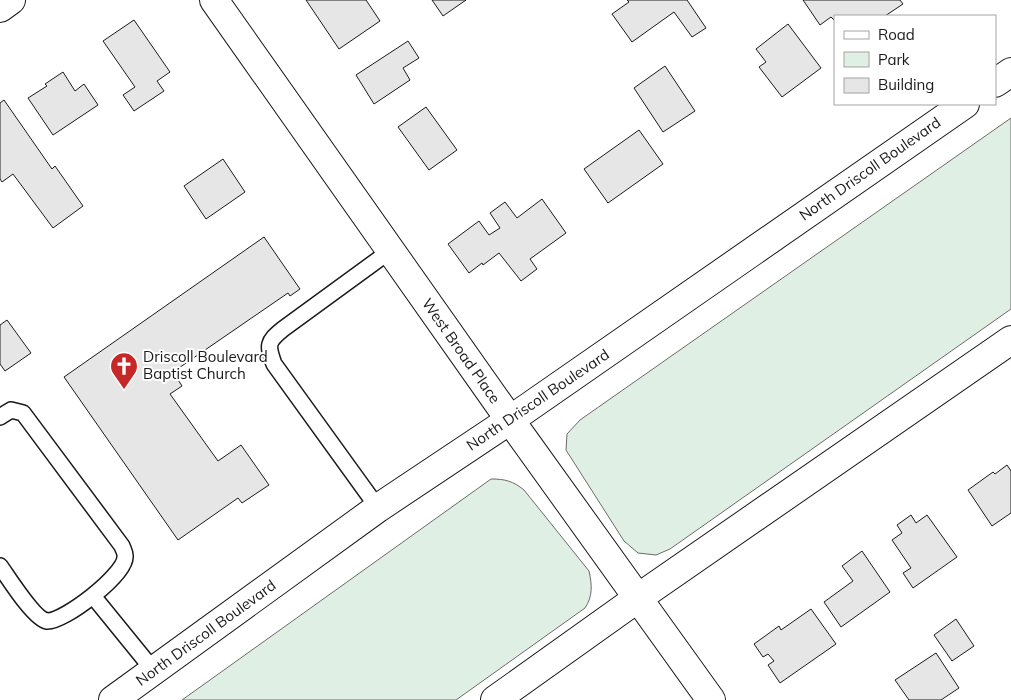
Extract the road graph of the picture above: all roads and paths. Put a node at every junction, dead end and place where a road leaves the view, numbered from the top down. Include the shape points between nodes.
1 (11, 0) edge
2 (214, 0) edge
3 (0, 8) edge
4 (1011, 72) edge
5 (996, 82) edge
6 (964, 105) edge
7 (390, 251) junction
8 (1011, 340) edge
9 (0, 417) edge
10 (510, 420) junction
11 (378, 508) junction
12 (0, 566) edge
13 (94, 596) junction
14 (638, 598) junction
15 (154, 671) junction
16 (113, 700) edge
17 (496, 700) edge
18 (711, 700) edge

1 - 3 street
2 - 7 street, West Broad Place
4 - 5 street
6 - 10 street, North Driscoll Boulevard
7 - 10 street, West Broad Place
7 - 11 lane via 283,329 272,338 268,349 274,364
8 - 14 street
9 - 13 lane via 11,410 23,413 122,546 125,557 121,568
10 - 11 street, North Driscoll Boulevard
10 - 14 street, West Broad Place
11 - 15 street, North Driscoll Boulevard
12 - 13 lane via 36,615 46,621 59,618
13 - 15 lane
14 - 17 street
14 - 18 street, West Broad Place
15 - 16 street, North Driscoll Boulevard

